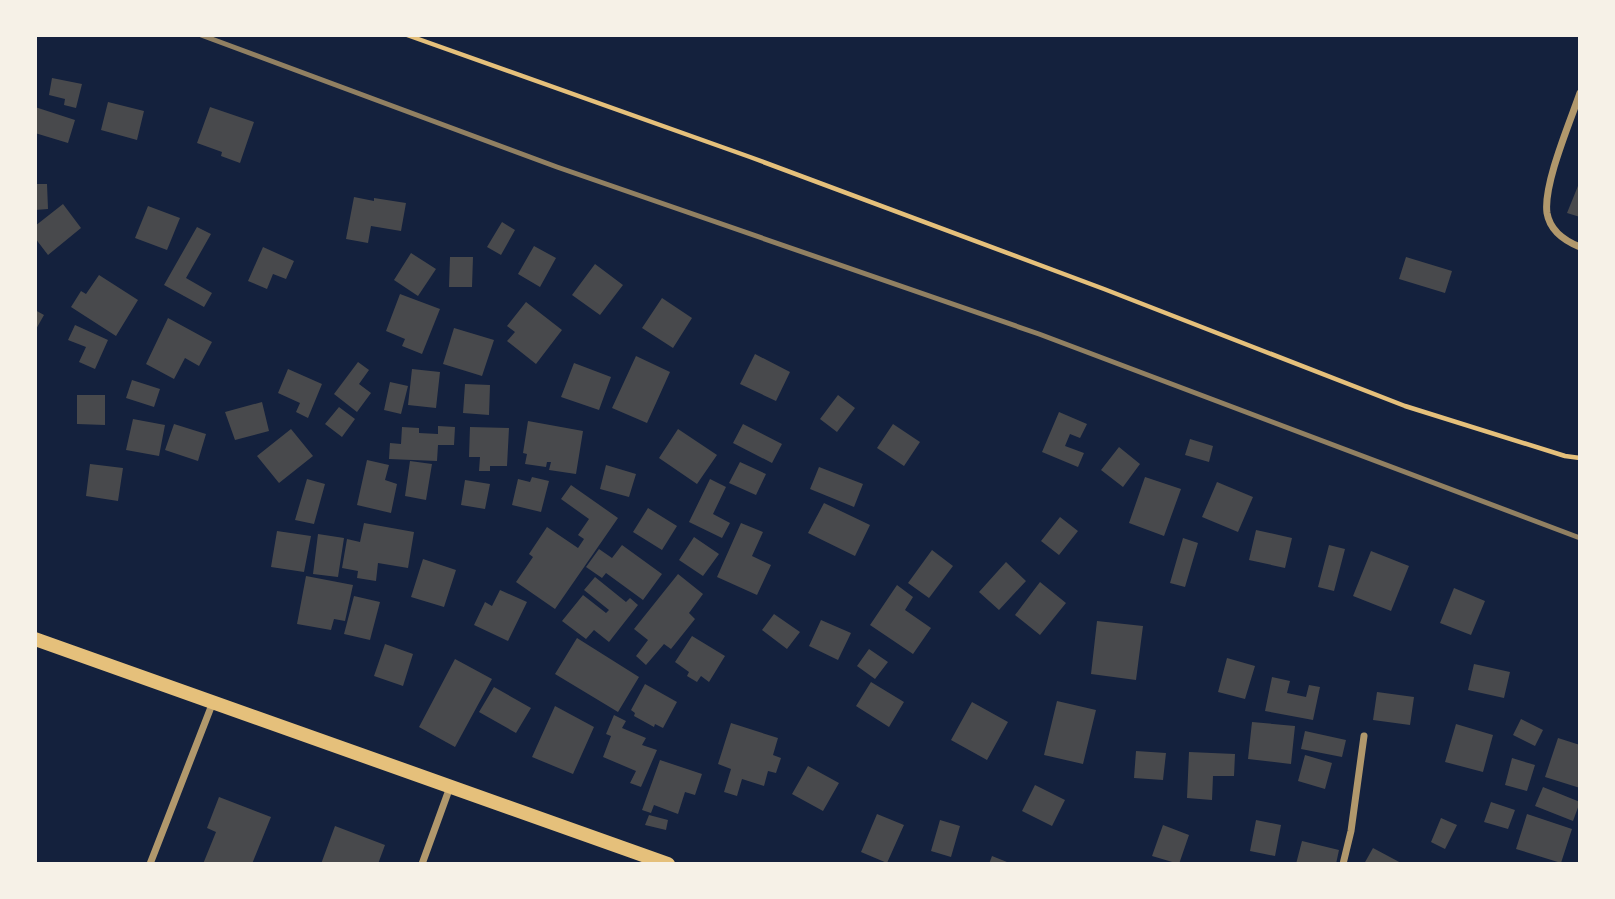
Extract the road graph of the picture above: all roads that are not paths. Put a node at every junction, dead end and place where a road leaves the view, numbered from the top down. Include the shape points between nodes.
1 (1580, 93) edge
2 (1580, 247) edge
3 (35, 639) edge
4 (213, 702) junction
5 (1364, 736) dead end
6 (450, 787) junction
7 (150, 864) edge
8 (422, 864) edge
9 (668, 864) edge
10 (1343, 864) edge

1 - 2 street via 1548,191 1547,215 1566,241
3 - 4 main road
4 - 6 main road
4 - 7 street
5 - 10 street
6 - 8 street
6 - 9 main road

